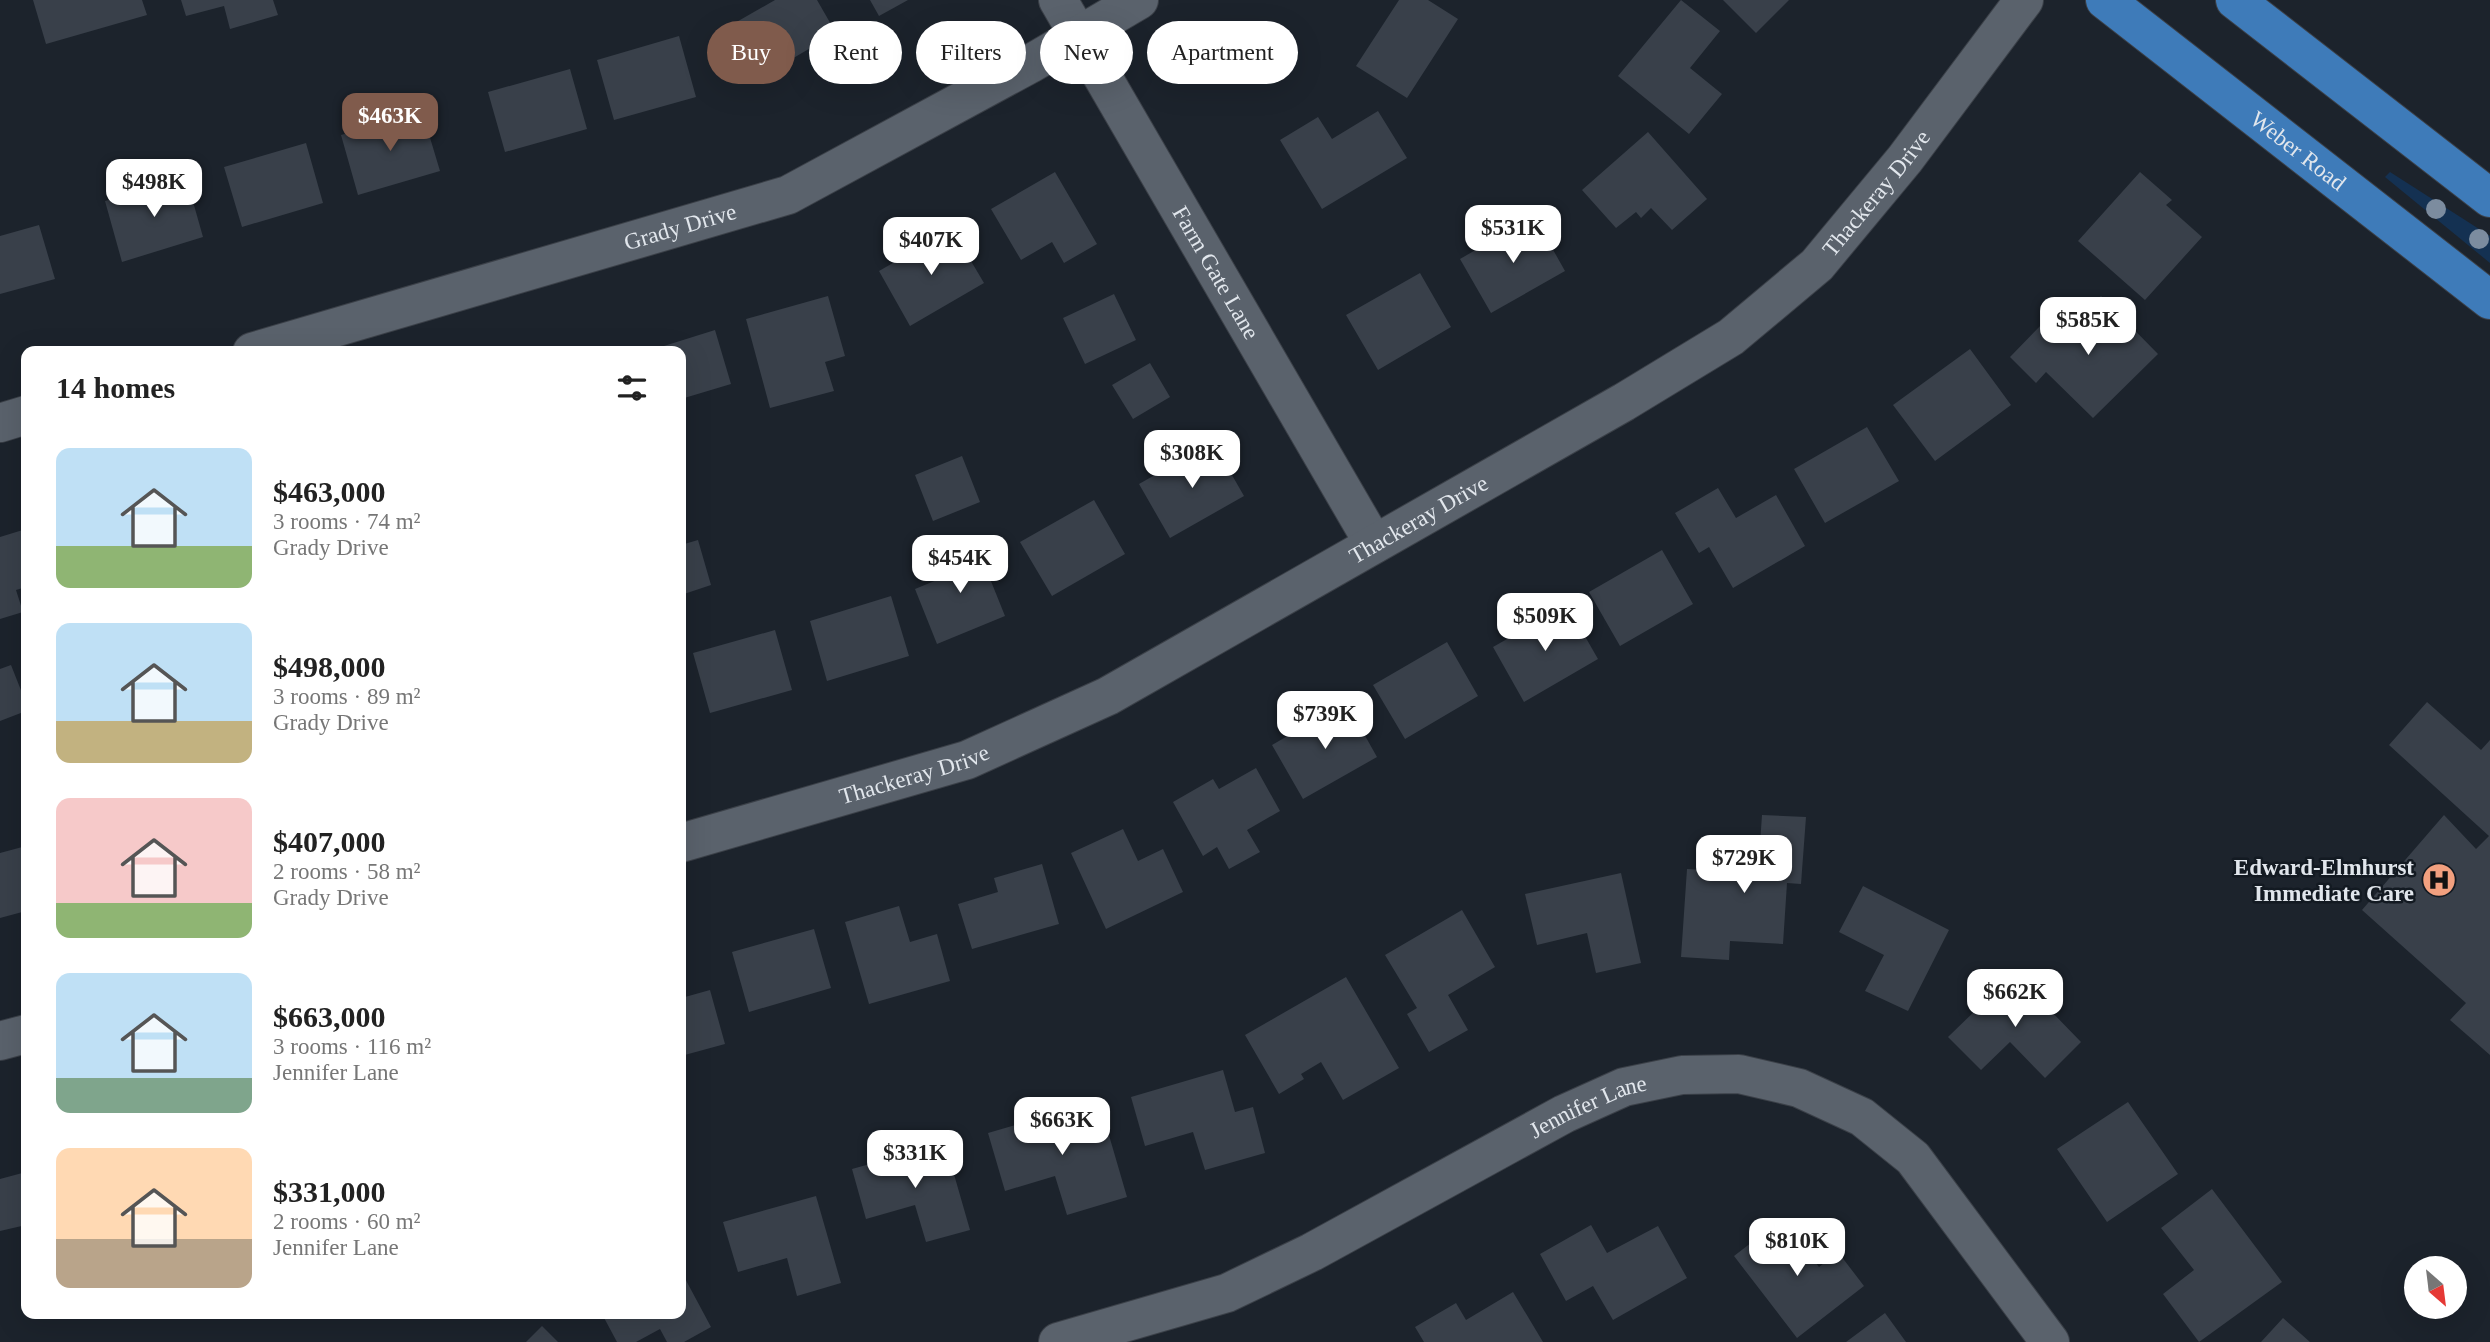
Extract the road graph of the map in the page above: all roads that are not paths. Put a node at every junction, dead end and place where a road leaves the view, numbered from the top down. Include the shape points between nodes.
1 (1058, 0) edge
2 (1139, 0) edge
3 (2024, 0) edge
4 (2105, 0) edge
5 (2235, 0) edge
6 (1071, 21) edge
7 (1103, 21) edge
8 (1040, 56) edge
9 (1107, 84) edge
10 (2490, 198) edge
11 (2490, 300) edge
12 (272, 346) edge
13 (21, 417) edge
14 (0, 423) edge
15 (1374, 544) junction
16 (686, 842) edge
17 (21, 1035) edge
18 (0, 1041) edge
19 (1058, 1342) edge
20 (2050, 1342) edge

1 - 6 street, Farm Gate Lane
2 - 7 street, Grady Drive
3 - 15 street, Thackeray Drive via 1905,159 1817,265 1731,337
4 - 11 main road, Weber Road
5 - 10 main road
8 - 12 street, Grady Drive via 788,195
9 - 15 street, Farm Gate Lane
13 - 14 street
15 - 16 street, Thackeray Drive via 1108,696 967,760
17 - 18 street
19 - 20 street, Jennifer Lane via 1227,1293 1312,1252 1564,1114 1624,1087 1682,1075 1739,1074 1799,1088 1862,1117 1913,1158

